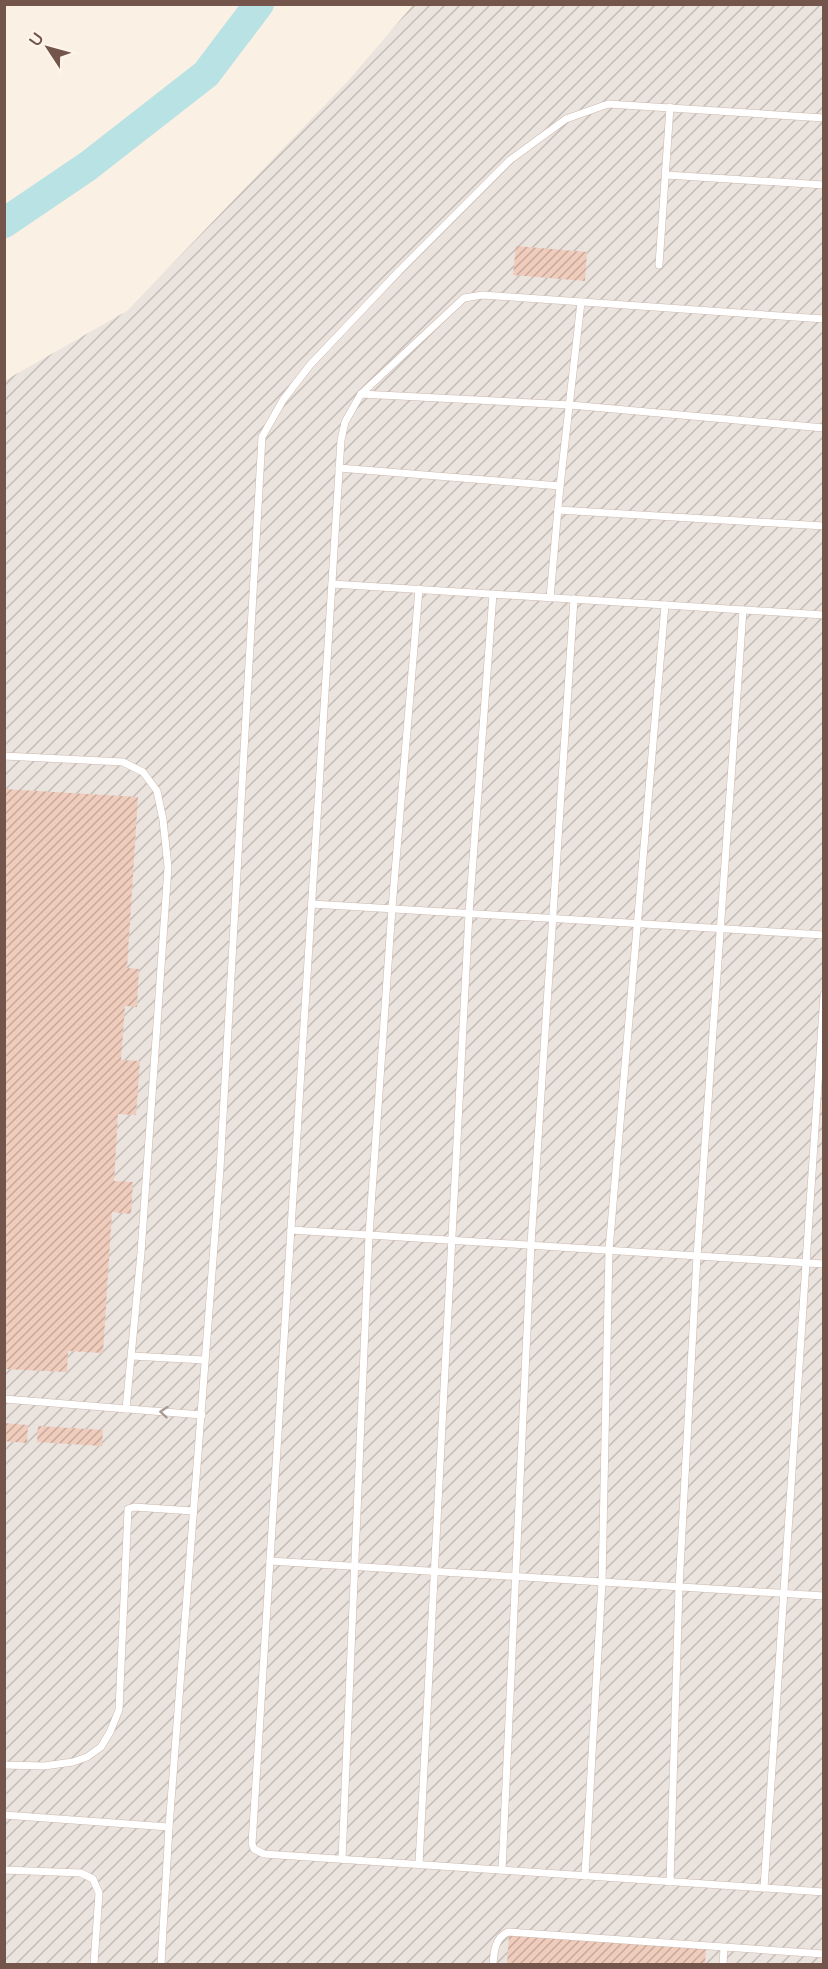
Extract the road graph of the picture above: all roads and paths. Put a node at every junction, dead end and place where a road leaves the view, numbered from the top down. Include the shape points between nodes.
1 (670, 107) junction
2 (824, 118) edge
3 (666, 175) junction
4 (824, 185) edge
5 (660, 265) dead end
6 (581, 302) junction
7 (824, 319) edge
8 (362, 394) junction
9 (570, 405) junction
10 (824, 428) edge
11 (339, 468) junction
12 (560, 486) junction
13 (558, 510) junction
14 (824, 526) edge
15 (332, 584) junction
16 (419, 589) junction
17 (493, 594) junction
18 (550, 598) junction
19 (574, 599) junction
20 (664, 605) junction
21 (743, 610) junction
22 (824, 615) edge
23 (4, 756) edge
24 (312, 904) junction
25 (392, 908) junction
26 (469, 913) junction
27 (554, 919) junction
28 (638, 924) junction
29 (718, 929) junction
30 (824, 935) edge
31 (824, 995) edge
32 (291, 1230) junction
33 (369, 1235) junction
34 (450, 1239) junction
35 (531, 1244) junction
36 (609, 1250) junction
37 (697, 1256) junction
38 (805, 1262) junction
39 (824, 1264) edge
40 (132, 1356) junction
41 (204, 1360) junction
42 (4, 1399) edge
43 (126, 1409) junction
44 (202, 1415) junction
45 (193, 1511) junction
46 (270, 1561) junction
47 (357, 1567) junction
48 (434, 1571) junction
49 (515, 1576) junction
50 (602, 1582) junction
51 (679, 1587) junction
52 (784, 1594) junction
53 (824, 1596) edge
54 (4, 1765) edge
55 (4, 1815) edge
56 (169, 1827) junction
57 (342, 1859) junction
58 (419, 1864) junction
59 (4, 1870) edge
60 (502, 1870) junction
61 (585, 1876) junction
62 (670, 1882) junction
63 (764, 1888) junction
64 (824, 1892) edge
65 (724, 1948) junction
66 (824, 1954) edge
67 (94, 1965) edge
68 (161, 1965) edge
69 (493, 1965) edge
70 (723, 1965) edge

1 - 2 lane
1 - 3 lane
1 - 41 lane via 608,104 566,119 532,142 399,271 310,365 262,437 220,1169
3 - 4 lane
3 - 5 lane
6 - 7 lane
6 - 8 lane via 483,295 464,298
6 - 9 lane
8 - 9 lane
8 - 11 lane via 345,422
9 - 10 lane
9 - 12 lane
11 - 12 lane
11 - 15 lane
12 - 13 lane
13 - 14 lane
13 - 18 lane
15 - 16 lane
15 - 24 lane
16 - 17 lane
16 - 25 lane
17 - 18 lane
17 - 26 lane
18 - 19 lane
19 - 20 lane
19 - 27 lane
20 - 21 lane
20 - 28 lane
21 - 22 lane
21 - 29 lane
23 - 40 lane via 123,762 143,772 157,791 168,867
24 - 25 lane
24 - 32 lane
25 - 26 lane
25 - 33 lane
26 - 27 lane
26 - 34 lane
27 - 28 lane
27 - 35 lane
28 - 29 lane
28 - 36 lane
29 - 30 lane
29 - 37 lane
31 - 38 lane
32 - 33 lane
32 - 46 lane
33 - 34 lane
33 - 47 lane
34 - 35 lane
34 - 48 lane
35 - 36 lane
35 - 49 lane
36 - 37 lane
36 - 50 lane
37 - 38 lane
37 - 51 lane
38 - 39 lane
38 - 52 lane
40 - 41 lane
40 - 43 lane
41 - 44 lane
42 - 43 lane
44 -> 43 lane
44 - 45 lane
45 - 54 lane via 128,1509 119,1710 101,1747 73,1762
45 - 56 lane
46 - 47 lane
46 - 57 lane via 252,1844 264,1854
47 - 48 lane
47 - 57 lane
48 - 49 lane
48 - 58 lane
49 - 50 lane
49 - 60 lane
50 - 51 lane
50 - 61 lane
51 - 52 lane
51 - 62 lane
52 - 53 lane
52 - 63 lane
55 - 56 lane
56 - 68 lane
57 - 58 lane
58 - 60 lane
59 - 67 lane via 81,1873 93,1879 99,1893
60 - 61 lane
61 - 62 lane
62 - 63 lane
63 - 64 lane
65 - 66 lane
65 - 69 lane via 508,1932 494,1948
65 - 70 lane

